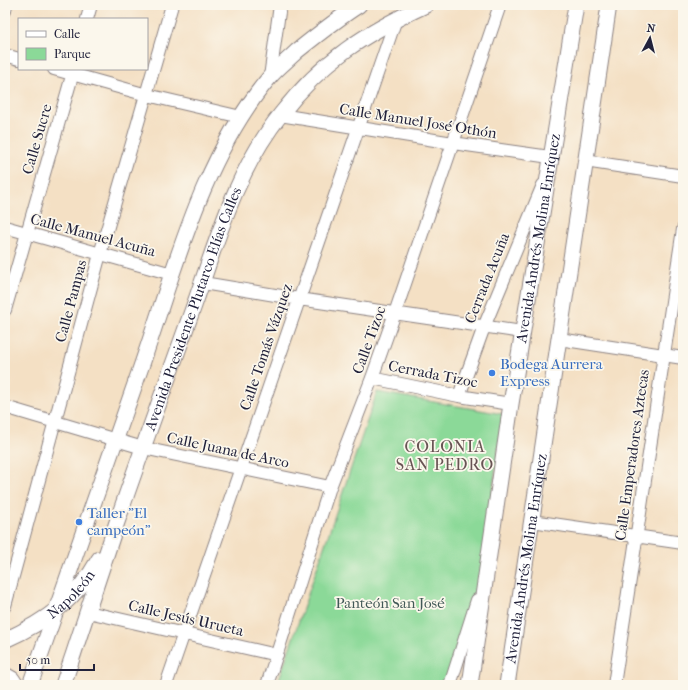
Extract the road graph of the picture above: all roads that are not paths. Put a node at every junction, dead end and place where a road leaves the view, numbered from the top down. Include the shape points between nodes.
1 (6, 5) edge
2 (91, 5) edge
3 (172, 5) edge
4 (280, 5) edge
5 (359, 5) edge
6 (426, 5) edge
7 (500, 5) edge
8 (576, 5) edge
9 (608, 5) edge
10 (5, 10) edge
11 (87, 18) edge
12 (396, 19) junction
13 (5, 55) edge
14 (18, 59) edge
15 (60, 70) edge
16 (73, 72) edge
17 (270, 77) junction
18 (147, 95) junction
19 (280, 115) junction
20 (241, 117) junction
21 (358, 128) junction
22 (453, 143) junction
23 (550, 157) junction
24 (585, 161) junction
25 (548, 173) junction
26 (683, 176) edge
27 (5, 227) edge
28 (683, 229) edge
29 (26, 233) junction
30 (100, 254) junction
31 (172, 274) junction
32 (203, 283) junction
33 (299, 299) junction
34 (5, 310) edge
35 (395, 313) junction
36 (484, 326) junction
37 (522, 332) junction
38 (559, 339) junction
39 (663, 355) junction
40 (683, 358) edge
41 (372, 378) junction
42 (459, 396) junction
43 (511, 404) junction
44 (5, 407) edge
45 (55, 422) junction
46 (116, 440) junction
47 (143, 448) junction
48 (241, 468) junction
49 (330, 487) junction
50 (532, 521) junction
51 (115, 528) junction
52 (637, 536) junction
53 (683, 543) edge
54 (488, 569) junction
55 (7, 589) edge
56 (5, 606) edge
57 (57, 611) junction
58 (88, 612) junction
59 (184, 633) junction
60 (5, 640) edge
61 (277, 655) junction
62 (5, 675) edge
63 (16, 685) edge
64 (30, 685) edge
65 (63, 685) edge
66 (166, 685) edge
67 (267, 685) edge
68 (450, 685) edge
69 (470, 685) edge
70 (507, 685) edge
71 (614, 685) edge

1 - 10 street
2 - 11 street
3 - 18 street, Calle Pampas
4 - 17 street
5 - 17 main road, Avenida Presidente Plutarco Elías Calles via 314,37
6 - 12 main road, Avenida Presidente Plutarco Elías Calles
7 - 22 street, Calle Tizoc
8 - 23 main road, Avenida Andrés Molina Enríquez
9 - 24 main road, Avenida Andrés Molina Enríquez
12 - 19 main road, Avenida Presidente Plutarco Elías Calles via 353,44 332,61 308,83
12 - 21 street, Calle Tomás Vázquez
13 - 14 street
15 - 16 street
16 - 18 street
16 - 29 street, Calle Sucre
17 - 20 main road, Avenida Presidente Plutarco Elías Calles
18 - 20 street
18 - 30 street, Calle Pampas
19 - 21 street, Calle Manuel José Othón
19 - 32 main road, Avenida Presidente Plutarco Elías Calles via 240,180
20 - 31 main road, Avenida Presidente Plutarco Elías Calles via 211,173
21 - 22 street, Calle Manuel José Othón
21 - 33 street, Calle Tomás Vázquez
22 - 23 street, Calle Manuel José Othón
22 - 35 street, Calle Tizoc
23 - 25 main road, Avenida Andrés Molina Enríquez
24 - 26 street
24 - 38 main road, Avenida Andrés Molina Enríquez
25 - 36 street, Cerrada Acuña
25 - 37 main road, Avenida Andrés Molina Enríquez
27 - 29 street, Calle Manuel Acuña
28 - 39 street, Calle Emperadores Aztecas
29 - 30 street, Calle Manuel Acuña
29 - 34 street, Calle Sucre
30 - 31 street, Calle Manuel Acuña
30 - 45 street, Calle Pampas
31 - 46 main road, Avenida Presidente Plutarco Elías Calles
32 - 33 street
32 - 47 main road, Avenida Presidente Plutarco Elías Calles
33 - 35 street
33 - 48 street, Calle Tomás Vázquez
35 - 36 street
35 - 41 street, Calle Tizoc
36 - 37 street
36 - 42 street, Cerrada Acuña
37 - 43 main road, Avenida Andrés Molina Enríquez
38 - 39 street
38 - 50 main road, Avenida Andrés Molina Enríquez
39 - 40 street
39 - 52 street, Calle Emperadores Aztecas
41 - 42 street, Cerrada Tizoc
41 - 49 street, Calle Tizoc
42 - 43 street, Cerrada Tizoc
43 - 54 main road, Avenida Andrés Molina Enríquez
44 - 45 street, Calle Juana de Arco
45 - 46 street, Calle Juana de Arco
45 - 55 street, Calle Pampas
46 - 47 street, Calle Juana de Arco
46 - 57 main road, Avenida Presidente Plutarco Elías Calles
47 - 48 street, Calle Juana de Arco
47 - 51 main road, Avenida Presidente Plutarco Elías Calles
48 - 49 street, Calle Juana de Arco
48 - 59 street, Calle Tomás Vázquez
49 - 61 street, Calle Tizoc
50 - 52 street
50 - 70 main road, Avenida Andrés Molina Enríquez
51 - 57 main road, Napoleón via 90,574 75,594
51 - 58 main road, Avenida Presidente Plutarco Elías Calles
52 - 53 street
52 - 71 street, Calle Emperadores Aztecas
54 - 68 street
54 - 69 main road, Avenida Andrés Molina Enríquez
55 - 56 street, Calle Pampas
57 - 60 main road, Napoleón via 37,625
57 - 64 main road, Avenida Presidente Plutarco Elías Calles
58 - 59 street, Calle Jesús Urueta
58 - 65 main road, Avenida Presidente Plutarco Elías Calles
59 - 61 street, Calle Jesús Urueta
59 - 66 street, Calle Tomás Vázquez
61 - 67 street, Calle Tizoc
62 - 63 main road

